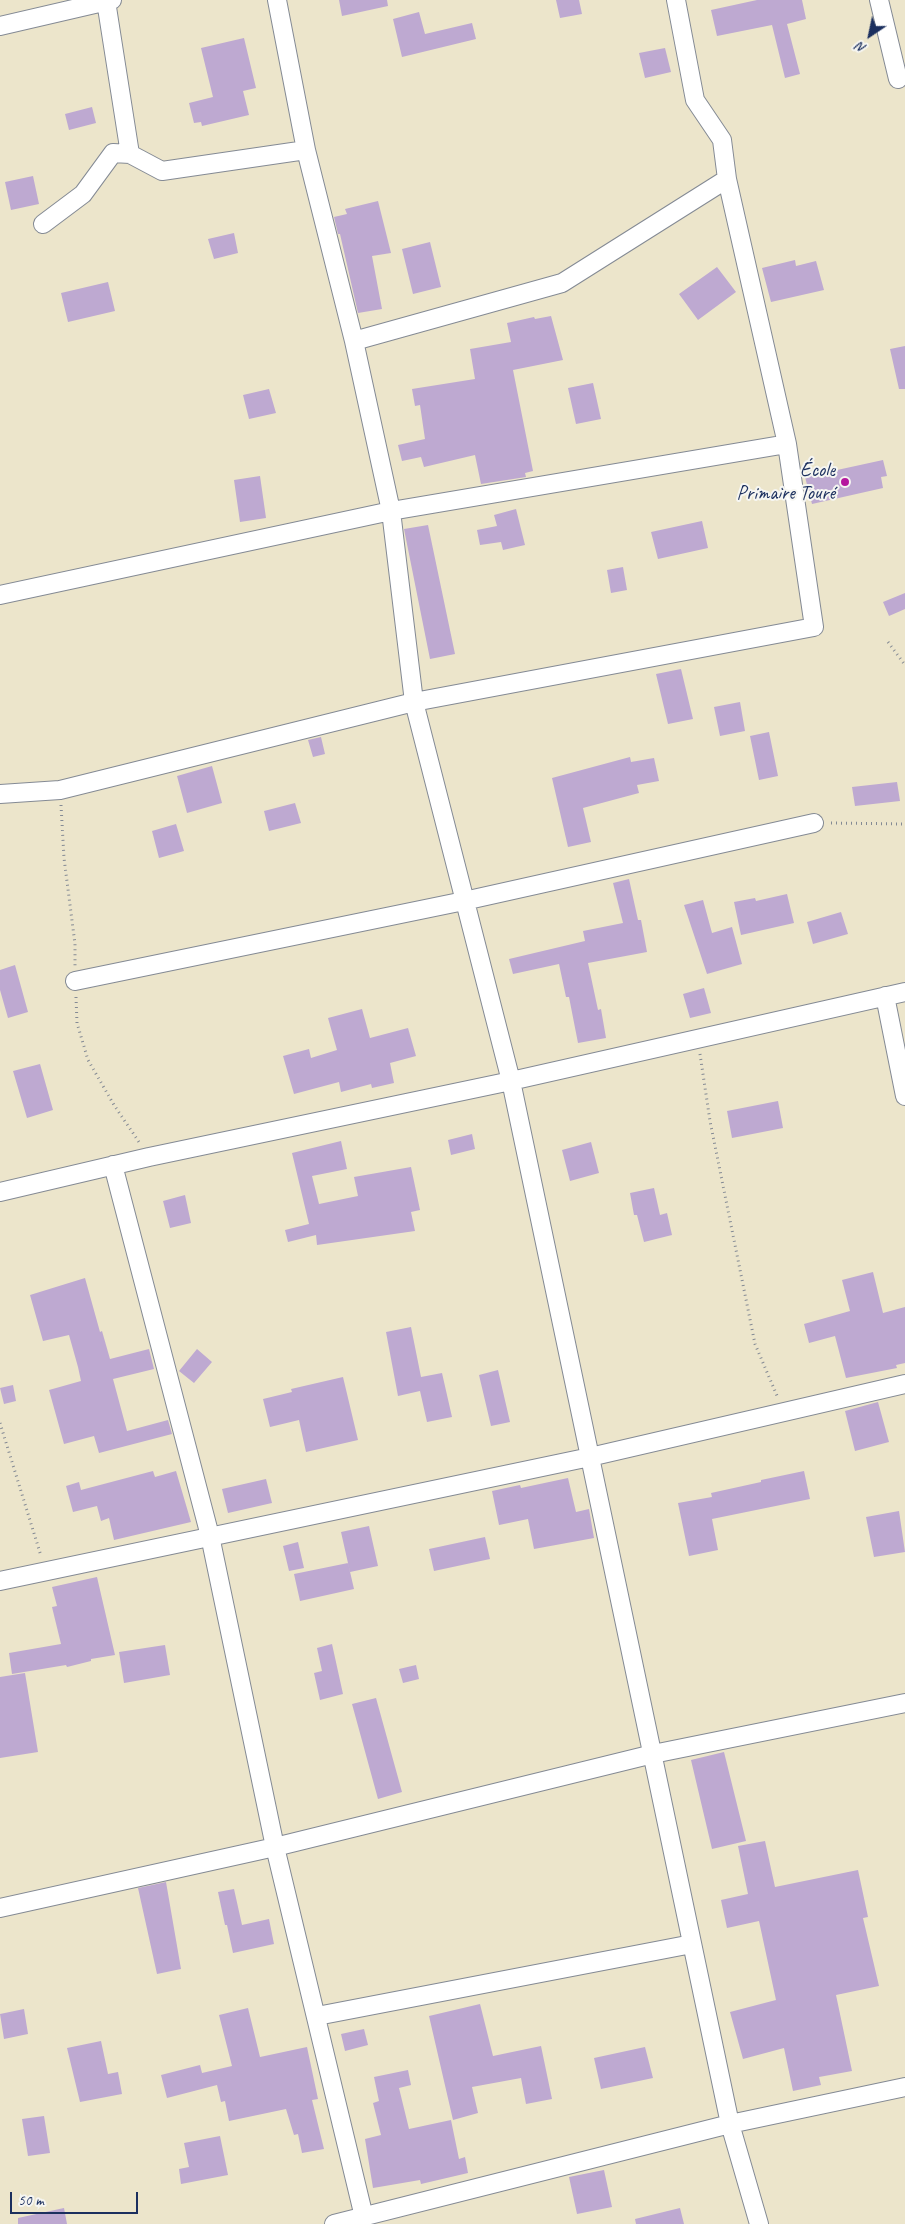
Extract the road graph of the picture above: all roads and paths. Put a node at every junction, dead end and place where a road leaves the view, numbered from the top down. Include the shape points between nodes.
1 (277, 0) edge
2 (676, 0) edge
3 (879, 0) edge
4 (109, 1) edge
5 (0, 26) edge
6 (898, 79) dead end
7 (306, 150) junction
8 (130, 154) junction
9 (727, 178) junction
10 (43, 224) dead end
11 (354, 341) junction
12 (787, 444) junction
13 (391, 511) junction
14 (0, 594) edge
15 (888, 642) dead end
16 (905, 665) edge
17 (414, 702) junction
18 (0, 794) edge
19 (814, 823) joint
20 (905, 824) edge
21 (464, 901) junction
22 (75, 981) dead end
23 (905, 992) edge
24 (886, 996) junction
25 (697, 1038) junction
26 (511, 1081) junction
27 (905, 1096) edge
28 (113, 1165) junction
29 (0, 1192) edge
30 (905, 1384) edge
31 (784, 1412) junction
32 (0, 1423) edge
33 (590, 1458) junction
34 (210, 1536) junction
35 (45, 1571) junction
36 (0, 1581) edge
37 (905, 1703) edge
38 (653, 1754) junction
39 (274, 1847) junction
40 (0, 1908) edge
41 (692, 1944) junction
42 (317, 2016) junction
43 (905, 2086) edge
44 (730, 2124) junction
45 (364, 2217) junction
46 (334, 2224) edge
47 (759, 2224) edge

1 - 7 street
2 - 9 street via 695,100 722,140
3 - 6 street
4 - 5 street
4 - 8 street
7 - 8 street via 162,171
7 - 11 street
8 - 10 street via 113,154 83,194
9 - 11 street via 562,283
9 - 12 street
11 - 13 street
12 - 13 street
12 - 17 street via 814,627
13 - 14 street
13 - 17 street
15 - 16 path
17 - 18 street via 60,790
17 - 21 street
19 - 20 path
19 - 21 street
21 - 22 street
21 - 26 street
23 - 24 street
24 - 25 street
24 - 27 street
25 - 26 street
25 - 31 path via 710,1121 755,1344
26 - 28 street
26 - 33 street
28 - 29 street
28 - 34 street
30 - 31 street
31 - 33 street
32 - 35 path
33 - 34 street
33 - 38 street
34 - 35 street
34 - 39 street
35 - 36 street
37 - 38 street
38 - 39 street
38 - 41 street
39 - 40 street
39 - 42 street
41 - 42 street
41 - 44 street
42 - 45 street
43 - 44 street
44 - 45 street
44 - 47 street
45 - 46 street

